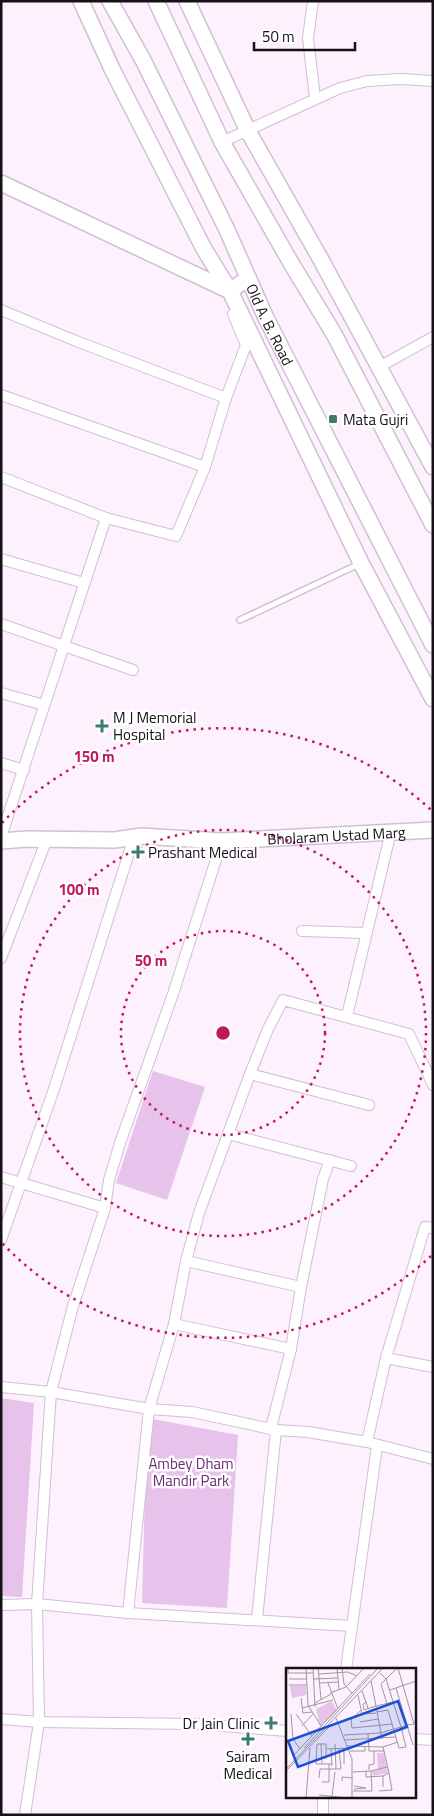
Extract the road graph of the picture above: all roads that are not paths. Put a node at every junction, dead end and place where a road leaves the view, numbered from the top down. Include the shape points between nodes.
1 (81, 1) edge
2 (110, 1) edge
3 (156, 1) edge
4 (187, 1) edge
5 (313, 1) edge
6 (433, 81) edge
7 (315, 98) junction
8 (248, 131) junction
9 (222, 142) junction
10 (1, 183) edge
11 (248, 278) junction
12 (230, 291) junction
13 (1, 310) edge
14 (433, 337) edge
15 (378, 367) junction
16 (1, 395) edge
17 (226, 398) junction
18 (204, 467) junction
19 (433, 467) edge
20 (1, 477) edge
21 (106, 518) junction
22 (433, 525) edge
23 (1, 559) edge
24 (361, 563) junction
25 (84, 583) junction
26 (240, 620) dead end
27 (1, 624) edge
28 (64, 644) junction
29 (433, 645) edge
30 (133, 670) dead end
31 (1, 692) edge
32 (433, 700) edge
33 (44, 705) junction
34 (1, 763) edge
35 (24, 770) junction
36 (433, 830) edge
37 (391, 831) junction
38 (1, 837) edge
39 (134, 837) junction
40 (47, 839) junction
41 (1, 841) edge
42 (222, 841) junction
43 (302, 931) dead end
44 (365, 934) junction
45 (1, 958) edge
46 (347, 1016) junction
47 (250, 1074) junction
48 (433, 1085) edge
49 (369, 1105) dead end
50 (228, 1134) junction
51 (330, 1160) junction
52 (351, 1166) dead end
53 (1, 1177) edge
54 (21, 1183) junction
55 (105, 1208) junction
56 (433, 1228) edge
57 (1, 1240) edge
58 (186, 1261) junction
59 (301, 1287) junction
60 (174, 1324) junction
61 (291, 1349) junction
62 (386, 1358) junction
63 (433, 1367) edge
64 (1, 1387) edge
65 (51, 1392) junction
66 (150, 1408) junction
67 (273, 1429) junction
68 (372, 1444) junction
69 (433, 1459) edge
70 (37, 1604) junction
71 (1, 1605) edge
72 (128, 1612) junction
73 (257, 1619) junction
74 (352, 1626) junction
75 (346, 1668) edge
76 (1, 1719) edge
77 (39, 1722) junction
78 (286, 1731) edge
79 (416, 1739) edge
80 (433, 1740) edge
81 (323, 1798) edge
82 (25, 1815) edge
83 (323, 1815) edge

1 - 12 street via 204,249
2 - 11 street, Old A. B. Road via 227,230
3 - 9 street
4 - 8 street
5 - 7 street via 308,38
6 - 7 street via 367,81
7 - 8 street
8 - 9 street
8 - 15 street
9 - 22 street via 334,334
10 - 12 street
11 - 12 street
11 - 29 street, Old A. B. Road
12 - 17 street via 230,307 246,345
12 - 24 street
13 - 17 street
14 - 15 street
15 - 19 street
16 - 18 street
17 - 18 street
18 - 21 street via 176,536
20 - 21 street
21 - 25 street
23 - 25 street
24 - 26 lane
24 - 32 street
25 - 28 street
27 - 28 street
28 - 30 street
28 - 33 street
31 - 33 street
33 - 35 street
34 - 35 street
35 - 38 street
36 - 37 street, Bholaram Ustad Marg
37 - 42 street, Bholaram Ustad Marg
37 - 44 street
39 - 40 street, Bholaram Ustad Marg via 115,840
39 - 42 street, Bholaram Ustad Marg
39 - 54 street
40 - 41 street, Bholaram Ustad Marg
40 - 45 street
42 - 55 street via 173,994 120,1143
43 - 44 street
44 - 46 street
46 - 47 street via 283,1000
46 - 48 street via 408,1034
47 - 49 street
47 - 50 street
50 - 51 street
50 - 58 street via 199,1213
51 - 52 street
51 - 59 street
53 - 54 street
54 - 55 street
54 - 57 street
55 - 65 street via 73,1306
56 - 62 street via 425,1227
58 - 59 street
58 - 60 street
59 - 61 street
60 - 61 street
60 - 66 street
61 - 67 street
62 - 63 street
62 - 68 street
64 - 65 street
65 - 66 street
65 - 70 street
66 - 67 street via 192,1412
66 - 72 street
67 - 68 street
67 - 73 street
68 - 69 street
68 - 74 street
70 - 71 street
70 - 72 street
70 - 77 street
72 - 73 street
73 - 74 street
74 - 75 street
76 - 77 street
77 - 78 street via 195,1724
77 - 82 street
79 - 80 street
81 - 83 street

